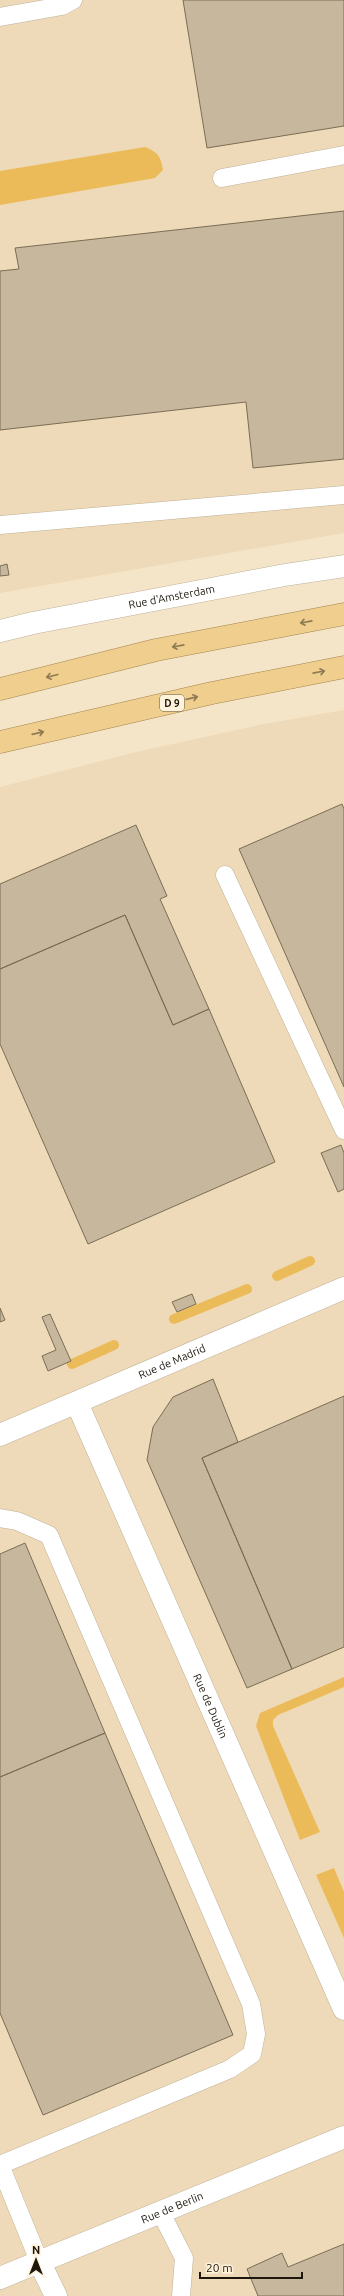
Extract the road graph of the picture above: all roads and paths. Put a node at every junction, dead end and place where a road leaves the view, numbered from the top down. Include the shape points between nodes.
1 (73, 0) edge
2 (0, 17) edge
3 (344, 156) edge
4 (222, 178) dead end
5 (344, 495) edge
6 (0, 525) edge
7 (344, 566) edge
8 (344, 614) edge
9 (0, 631) edge
10 (344, 667) edge
11 (0, 689) edge
12 (0, 742) edge
13 (225, 875) dead end
14 (344, 1130) edge
15 (344, 1288) edge
16 (77, 1403) junction
17 (0, 1434) edge
18 (0, 1518) edge
19 (344, 2008) edge
20 (344, 2137) edge
21 (0, 2165) edge
22 (160, 2211) junction
23 (40, 2261) junction
24 (0, 2278) edge
25 (56, 2296) edge
26 (181, 2296) edge

1 - 2 lane via 62,6
3 - 4 lane
5 - 6 lane
7 - 9 street, Rue d'Amsterdam via 285,575
8 -> 11 highway via 156,650
12 -> 10 highway, D 9
13 - 14 lane
15 - 16 street, Rue de Madrid
16 - 17 street, Rue de Madrid
16 - 19 street, Rue de Dublin
18 - 21 lane via 17,1521 49,1536 251,2004 256,2034 252,2054 230,2069
20 - 22 street, Rue de Berlin
21 - 23 lane
22 - 23 street, Rue de Berlin
22 - 26 lane via 184,2258
23 - 24 street, Rue de Berlin
23 - 25 street

